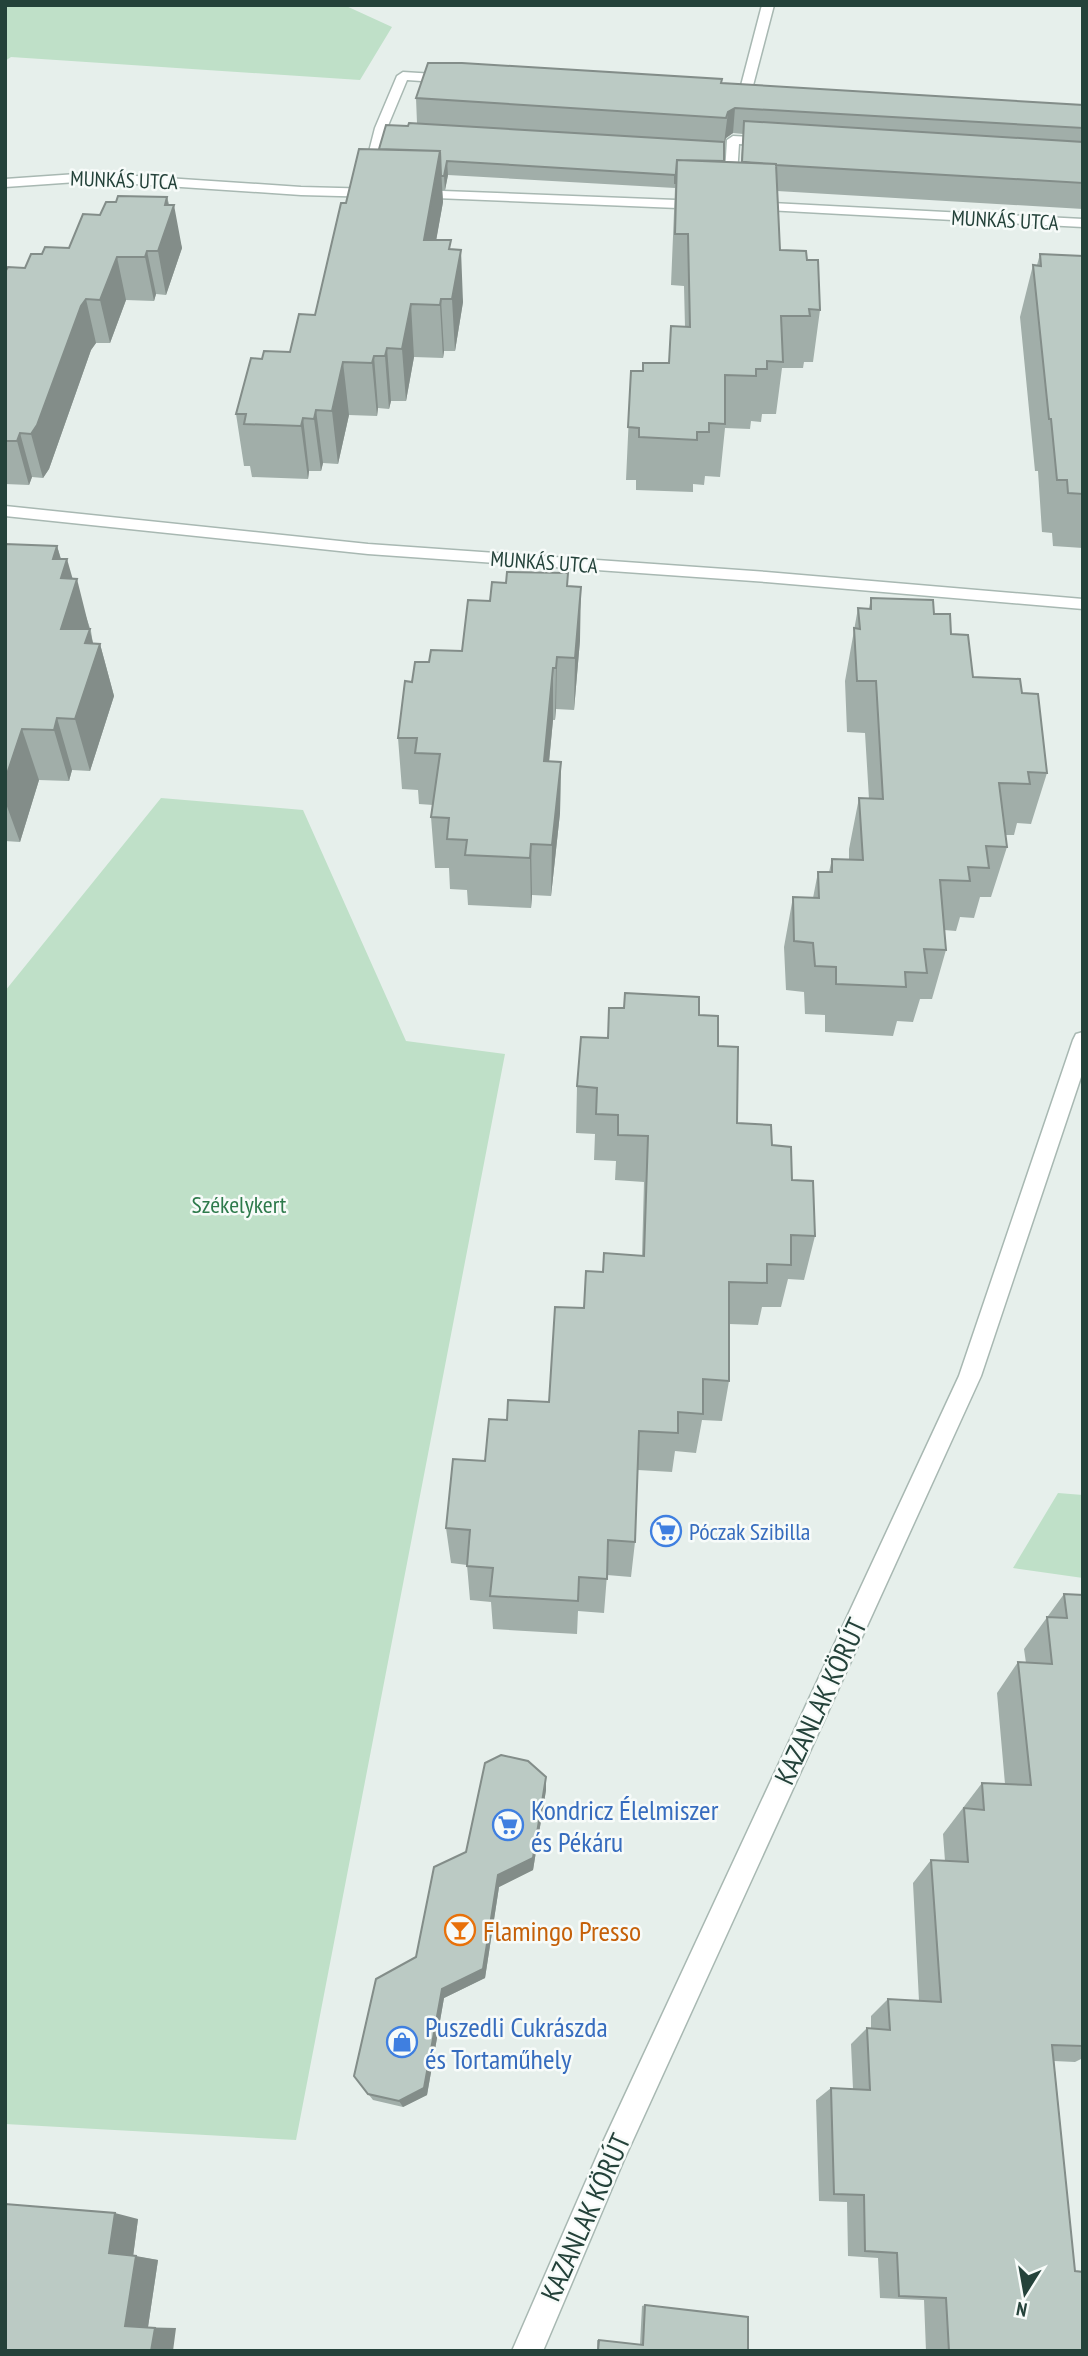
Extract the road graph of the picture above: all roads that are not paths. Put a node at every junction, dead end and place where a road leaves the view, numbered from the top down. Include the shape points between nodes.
1 (768, 5) edge
2 (471, 80) edge
3 (730, 96) edge
4 (744, 97) junction
5 (757, 98) edge
6 (787, 143) edge
7 (718, 149) edge
8 (732, 150) junction
9 (5, 183) edge
10 (361, 192) junction
11 (730, 206) junction
12 (1083, 223) edge
13 (5, 511) edge
14 (1083, 604) edge
15 (1083, 1040) edge
16 (527, 2351) edge

1 - 4 street
2 - 10 street via 403,76
3 - 4 street
4 - 5 street
6 - 8 street via 733,140
7 - 8 street
8 - 11 street
9 - 10 street, MUNKÁS UTCA via 91,177
10 - 11 street, MUNKÁS UTCA
11 - 12 street, MUNKÁS UTCA
13 - 14 street, MUNKÁS UTCA via 356,548
15 - 16 street, KAZANLAK KÖRÚT via 970,1376 613,2152

